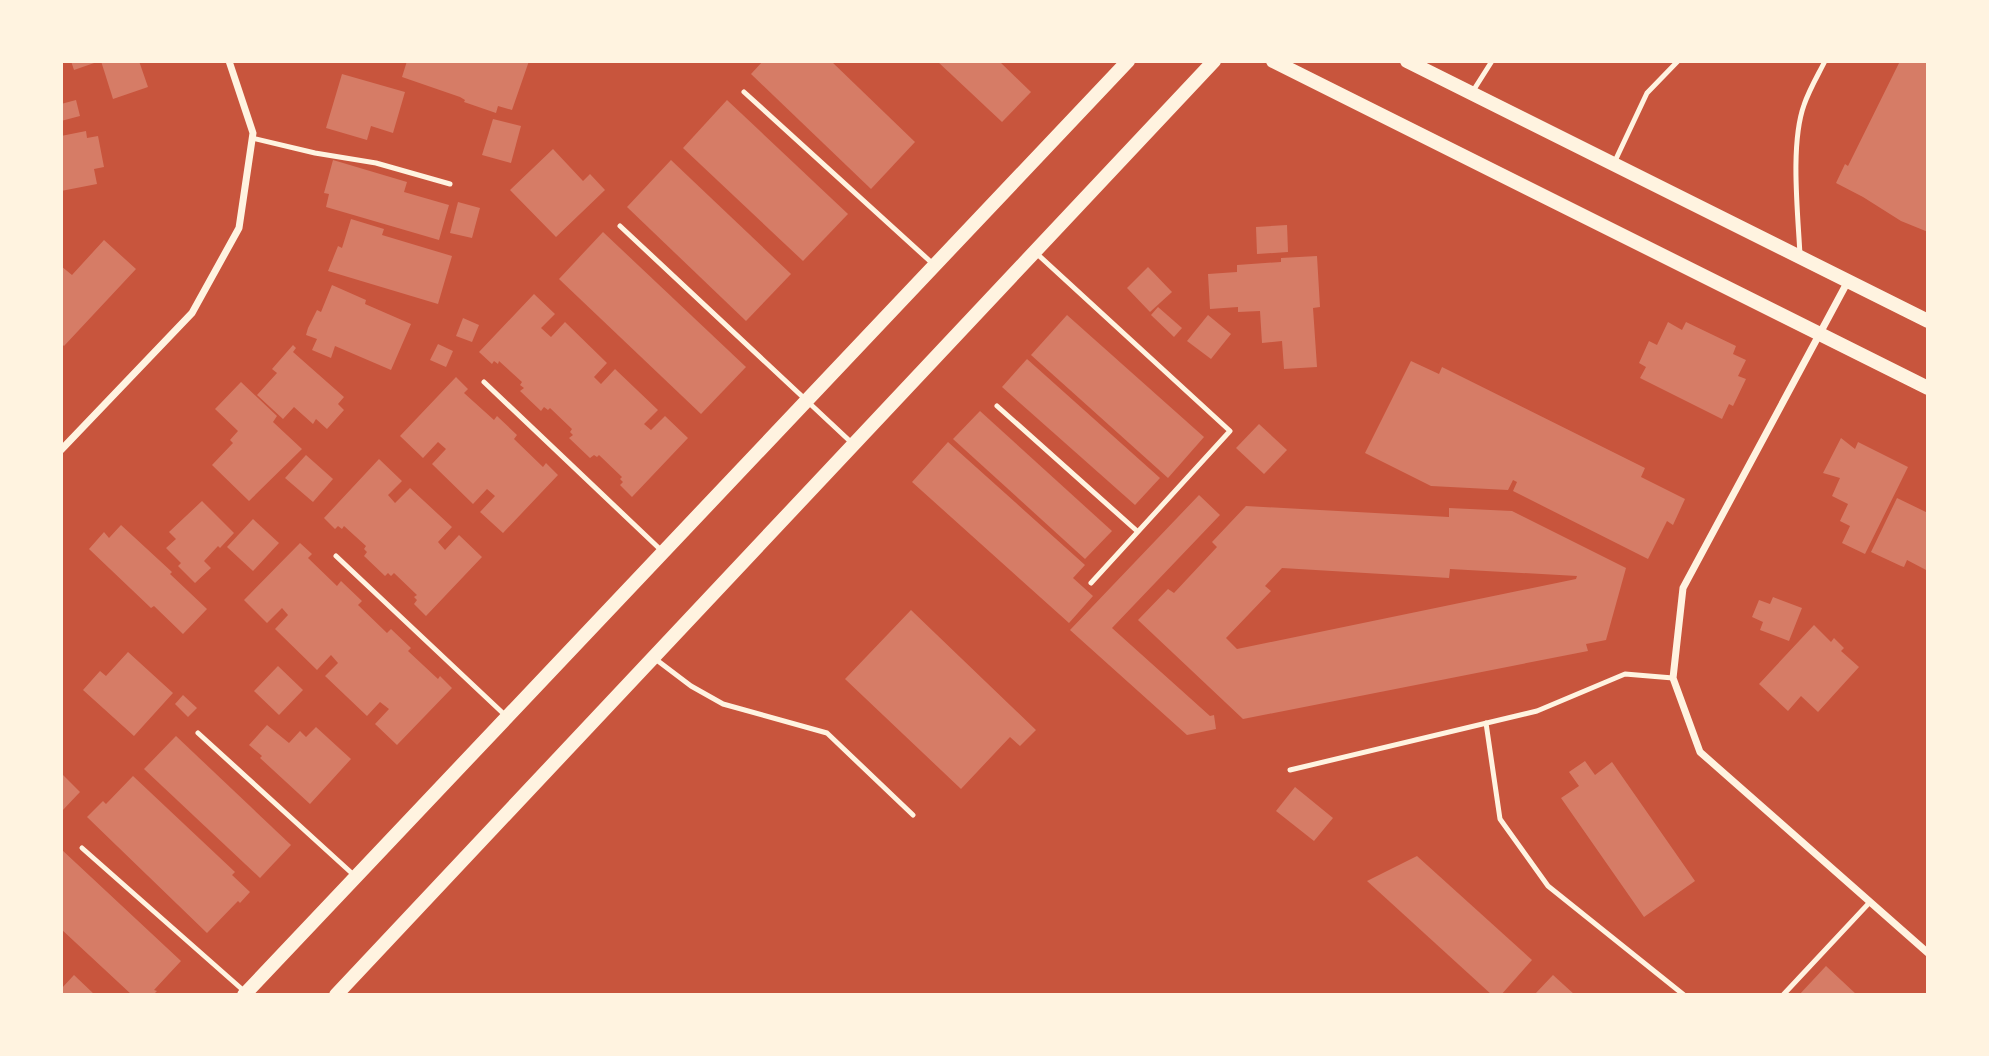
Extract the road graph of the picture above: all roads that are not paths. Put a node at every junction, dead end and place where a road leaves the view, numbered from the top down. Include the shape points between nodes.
1 (229, 61) edge
2 (1128, 61) edge
3 (1214, 61) edge
4 (1273, 61) edge
5 (1407, 61) edge
6 (1492, 61) edge
7 (1678, 61) edge
8 (1825, 61) edge
9 (744, 92) dead end
10 (1471, 93) junction
11 (252, 138) junction
12 (1613, 164) junction
13 (450, 184) dead end
14 (620, 226) dead end
15 (1035, 252) junction
16 (1800, 258) junction
17 (935, 265) junction
18 (1848, 281) junction
19 (1928, 321) edge
20 (1819, 334) junction
21 (484, 382) dead end
22 (1928, 388) edge
23 (807, 401) junction
24 (998, 406) dead end
25 (854, 445) junction
26 (61, 450) edge
27 (1137, 531) junction
28 (663, 552) junction
29 (336, 556) dead end
30 (1091, 583) dead end
31 (653, 658) junction
32 (1674, 678) junction
33 (506, 717) junction
34 (1486, 723) junction
35 (198, 733) dead end
36 (1290, 770) dead end
37 (913, 815) dead end
38 (82, 848) dead end
39 (356, 877) junction
40 (1870, 902) junction
41 (1928, 953) edge
42 (245, 994) edge
43 (336, 995) edge
44 (1684, 995) edge
45 (1783, 995) edge

1 - 11 street
2 - 17 main road
3 - 15 main road
4 - 20 main road
5 - 10 main road
6 - 10 lane
7 - 12 lane via 1647,93
8 - 16 lane via 1803,106 1798,134
9 - 17 lane
10 - 12 main road
11 - 13 lane via 376,163
11 - 26 street via 239,228 192,313
12 - 16 main road
14 - 23 lane
15 - 25 main road
15 - 27 lane via 1230,432
16 - 18 main road
17 - 23 main road
18 - 19 main road
18 - 20 street
20 - 22 main road
20 - 32 street via 1683,588
21 - 28 lane
23 - 25 lane
23 - 28 main road
24 - 27 lane
25 - 31 main road
27 - 30 lane
28 - 33 main road
29 - 33 lane
31 - 37 lane via 723,704 827,733
31 - 43 main road
32 - 34 lane via 1625,674 1537,711
32 - 40 street via 1700,752
33 - 39 main road
34 - 36 lane
34 - 44 lane via 1500,819 1548,886
35 - 39 lane
38 - 42 lane
39 - 42 main road
40 - 41 street
40 - 45 lane

